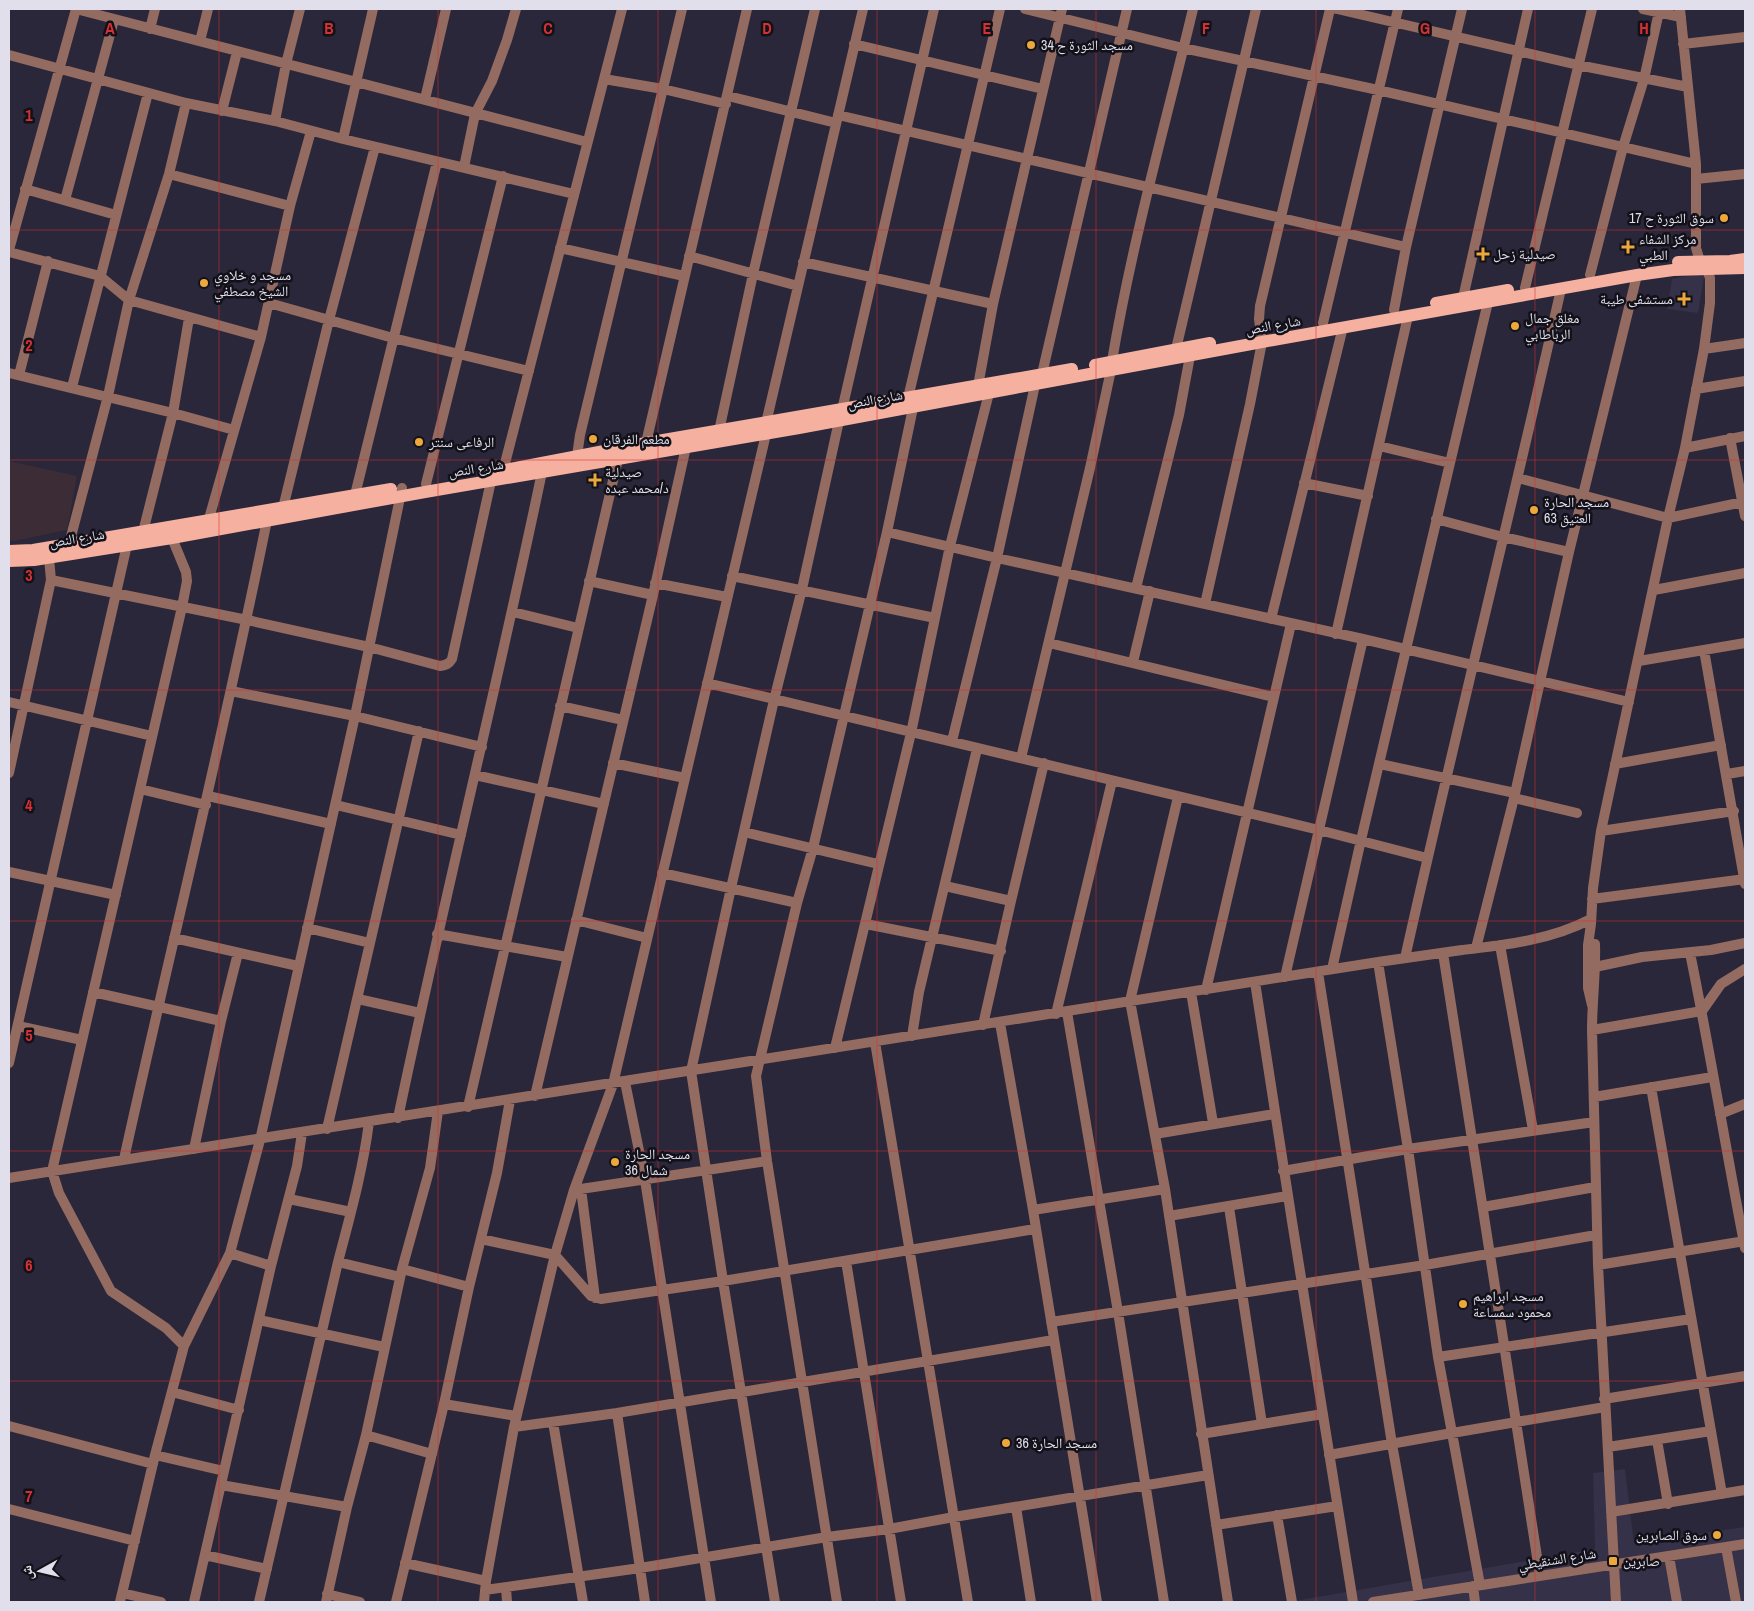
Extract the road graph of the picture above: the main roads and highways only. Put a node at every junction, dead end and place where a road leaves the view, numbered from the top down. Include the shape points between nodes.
1 (1745, 259) edge
2 (1704, 265) junction
3 (1745, 268) edge
4 (1261, 338) junction
5 (1112, 366) junction
6 (1039, 379) junction
7 (911, 403) junction
8 (766, 428) junction
9 (402, 492) junction
10 (9, 551) edge
11 (9, 561) edge

1 - 2 main road, شارع النص
2 - 3 main road, شارع النص
2 - 4 main road, شارع النص
2 - 4 main road, شارع النص via 1667,263 1590,275 1323,323
4 - 5 main road, شارع النص via 1190,356
4 - 5 main road, شارع النص via 1176,349
5 - 6 main road, شارع النص
6 - 7 main road, شارع النص via 978,386
6 - 7 main road, شارع النص via 989,393
7 - 8 main road, شارع النص
8 - 9 main road, شارع النص via 618,459 491,481
8 - 9 main road, شارع النص via 719,431 646,443 426,484
9 - 10 main road, شارع النص via 355,495 208,522
9 - 11 main road, شارع النص via 172,538 49,558

